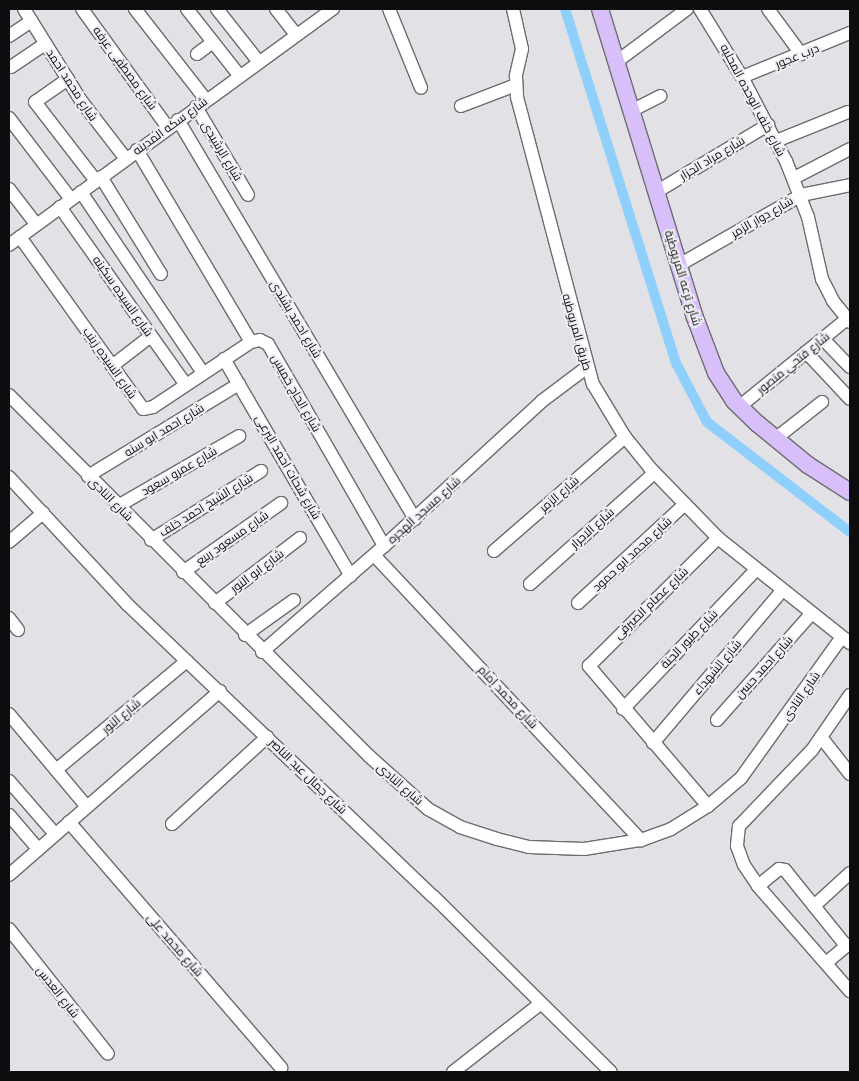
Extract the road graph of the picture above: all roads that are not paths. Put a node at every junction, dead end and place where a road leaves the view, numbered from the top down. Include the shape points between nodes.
1 (24, 9) edge
2 (82, 9) edge
3 (135, 9) edge
4 (187, 9) edge
5 (217, 9) edge
6 (276, 9) edge
7 (332, 9) edge
8 (389, 9) edge
9 (514, 9) edge
10 (600, 9) edge
11 (700, 9) edge
12 (768, 9) edge
13 (680, 11) edge
14 (31, 21) junction
15 (850, 33) edge
16 (296, 35) junction
17 (9, 36) edge
18 (213, 42) junction
19 (45, 44) junction
20 (197, 54) dead end
21 (801, 54) junction
22 (258, 61) junction
23 (616, 63) junction
24 (11, 67) dead end
25 (239, 76) junction
26 (742, 77) junction
27 (68, 79) junction
28 (516, 85) junction
29 (421, 88) dead end
30 (660, 96) dead end
31 (201, 103) junction
32 (461, 106) dead end
33 (631, 111) junction
34 (848, 112) dead end
35 (9, 118) edge
36 (173, 124) junction
37 (768, 125) junction
38 (776, 141) junction
39 (850, 149) edge
40 (137, 150) junction
41 (126, 159) junction
42 (794, 178) junction
43 (98, 179) junction
44 (850, 185) edge
45 (9, 189) edge
46 (656, 192) junction
47 (76, 195) junction
48 (248, 195) dead end
49 (801, 195) junction
50 (60, 207) junction
51 (36, 224) junction
52 (20, 237) junction
53 (9, 245) edge
54 (679, 265) junction
55 (161, 274) dead end
56 (849, 320) edge
57 (152, 336) junction
58 (823, 339) junction
59 (251, 342) junction
60 (806, 352) junction
61 (224, 359) junction
62 (112, 366) junction
63 (850, 367) edge
64 (586, 368) junction
65 (203, 373) junction
66 (239, 384) junction
67 (186, 385) junction
68 (9, 395) edge
69 (850, 399) edge
70 (822, 402) dead end
71 (739, 406) junction
72 (239, 436) dead end
73 (625, 437) junction
74 (776, 439) junction
75 (261, 471) dead end
76 (654, 473) junction
77 (88, 476) junction
78 (11, 485) edge
79 (850, 492) edge
80 (281, 503) dead end
81 (685, 504) junction
82 (118, 506) junction
83 (43, 513) junction
84 (415, 519) junction
85 (300, 538) dead end
86 (718, 538) junction
87 (151, 540) junction
88 (9, 542) edge
89 (384, 546) junction
90 (494, 551) dead end
91 (374, 555) junction
92 (756, 570) junction
93 (183, 572) junction
94 (351, 576) junction
95 (530, 584) dead end
96 (782, 591) junction
97 (294, 600) dead end
98 (215, 603) junction
99 (578, 603) dead end
100 (811, 614) junction
101 (9, 618) edge
102 (18, 630) dead end
103 (246, 635) junction
104 (846, 640) edge
105 (262, 652) junction
106 (186, 661) junction
107 (220, 691) junction
108 (850, 695) edge
109 (623, 709) junction
110 (9, 714) edge
111 (717, 720) dead end
112 (267, 737) junction
113 (821, 737) junction
114 (653, 743) junction
115 (56, 770) junction
116 (850, 774) edge
117 (9, 781) edge
118 (708, 806) junction
119 (86, 807) junction
120 (9, 815) edge
121 (69, 822) junction
122 (172, 824) dead end
123 (55, 834) junction
124 (641, 840) junction
125 (38, 849) junction
126 (850, 873) edge
127 (9, 875) edge
128 (758, 886) junction
129 (814, 906) junction
130 (9, 930) edge
131 (827, 962) junction
132 (850, 991) edge
133 (540, 1004) junction
134 (108, 1054) dead end
135 (281, 1068) dead end
136 (454, 1072) edge
137 (611, 1072) edge

1 - 14 street, شارع محمد احمد
2 - 36 street, شارع مصطفى عرفه
3 - 31 street, شارع الرشيدى
4 - 18 street
5 - 22 street
6 - 16 street
7 - 16 street, شارع سكه المدينه
8 - 29 street
9 - 28 street, طريق المريوطيه via 522,48
10 - 23 main road, شارع ترعه المريوطية
11 - 26 street, شارع خلف الوحده المحليه
12 - 21 street
13 - 23 street
14 - 17 street
14 - 19 street, شارع محمد احمد
15 - 21 street, درب عجور
16 - 22 street, شارع سكه المدينه
18 - 20 street
18 - 25 street
19 - 24 street
19 - 27 street, شارع محمد احمد
21 - 26 street, درب عجور
22 - 25 street, شارع سكه المدينه
23 - 33 main road, شارع ترعه المريوطية
25 - 31 street, شارع سكه المدينه
26 - 37 street, شارع خلف الوحده المحليه
27 - 41 street, شارع محمد احمد
27 - 43 street via 36,100
28 - 32 street
28 - 64 street, طريق المريوطيه
30 - 33 street
31 - 36 street, شارع سكه المدينه
31 - 48 street, شارع الرشيدى
33 - 46 main road, شارع ترعه المريوطية
34 - 38 street
35 - 47 street
36 - 40 street, شارع سكه المدينه
36 - 84 street, شارع احمد بشندى
37 - 38 street, شارع خلف الوحده المحليه
37 - 46 street, شارع مراد الجزار
38 - 42 street, شارع خلف الوحده المحليه
39 - 42 street
40 - 41 street, شارع سكه المدينه
40 - 59 street
41 - 43 street, شارع سكه المدينه
42 - 49 street, شارع خلف الوحده المحليه
43 - 47 street, شارع سكه المدينه
43 - 55 street
44 - 49 street, شارع دوار الزمر
45 - 51 street
46 - 54 main road, شارع ترعه المريوطية
47 - 50 street, شارع سكه المدينه
47 - 65 street
49 - 54 street, شارع دوار الزمر
49 - 56 street, شارع خلف الوحده المحليه via 822,279 833,301
50 - 51 street, شارع سكه المدينه
50 - 57 street, شارع السيده سكينه
51 - 52 street, شارع سكه المدينه
52 - 53 street, شارع سكه المدينه
52 - 62 street, شارع السيده زينب
54 - 71 main road, شارع ترعه المريوطية via 710,361 721,383
56 - 58 street, شارع فتحي منصور
57 - 62 street
57 - 67 street, شارع السيده سكينه
58 - 60 street, شارع فتحي منصور
58 - 63 street
59 - 61 street, شارع السيده زينب
59 - 89 street, شارع الحاج خميس via 260,340 268,344
60 - 69 street
60 - 71 street, شارع فتحي منصور
61 - 65 street, شارع السيده زينب
61 - 66 street, شارع شحات احمد البرعى
62 - 67 street, شارع السيده زينب via 145,409
64 - 73 street, طريق المريوطيه
64 - 84 street, شارع مسجد الهجره via 542,401
65 - 67 street, شارع السيده زينب
66 - 77 street, شارع احمد ابو سنه
66 - 94 street, شارع شحات احمد البرعى
68 - 77 street, شارع النادى
70 - 74 street
71 - 74 main road, شارع ترعه المريوطية
72 - 82 street, شارع عمرو سعود
73 - 76 street, طريق المريوطيه
73 - 90 street, شارع الزمر
74 - 79 main road, شارع ترعه المريوطية
75 - 87 street, شارع الشيخ احمد خلف
76 - 81 street, طريق المريوطيه
76 - 95 street, شارع الاحرار
77 - 82 street, شارع النادى
78 - 83 street, شارع جمال عبد الناصر
80 - 93 street, شارع مسعود ربيع
81 - 86 street, طريق المريوطيه
81 - 99 street, شارع محمد ابو حمود
82 - 87 street, شارع النادى
83 - 88 street
83 - 106 street, شارع جمال عبد الناصر via 128,605
84 - 89 street, شارع مسجد الهجره
85 - 98 street, شارع ابو النور
86 - 92 street, طريق المريوطيه
86 - 109 street, شارع عصام الصيرفى via 591,662 590,671
87 - 93 street, شارع النادى
89 - 91 street, شارع مسجد الهجره
91 - 94 street, شارع مسجد الهجره
91 - 124 street, شارع محمد إمام
92 - 96 street, طريق المريوطيه
92 - 109 street, شارع طيور الجنة
93 - 98 street, شارع النادى
94 - 105 street, شارع مسجد الهجره
96 - 100 street, طريق المريوطيه
96 - 114 street, شارع الشهداء
97 - 103 street
98 - 103 street, شارع النادى
100 - 104 street, طريق المريوطيه
100 - 111 street, شارع احمد حسن
101 - 102 street
103 - 105 street, شارع النادى
104 - 118 street, شارع النادى via 741,778
105 - 124 street, شارع النادى via 421,803 460,827 529,847 555,849 603,847
106 - 107 street, شارع جمال عبد الناصر
106 - 115 street, شارع النور
107 - 112 street, شارع جمال عبد الناصر
107 - 119 street
108 - 113 street
109 - 114 street
110 - 115 street
112 - 122 street
112 - 133 street, شارع جمال عبد الناصر
113 - 116 street
113 - 128 street via 739,826 737,846 744,865
114 - 118 street
115 - 119 street
117 - 123 street
118 - 124 street, شارع النادى via 671,829
119 - 121 street
120 - 125 street
121 - 123 street
121 - 135 street, شارع محمد على
123 - 125 street
125 - 127 street
126 - 129 street
128 - 129 street via 783,868
128 - 131 street
129 - 131 street via 845,944
130 - 134 street, شارع العدس
131 - 132 street
133 - 136 street
133 - 137 street, شارع جمال عبد الناصر

